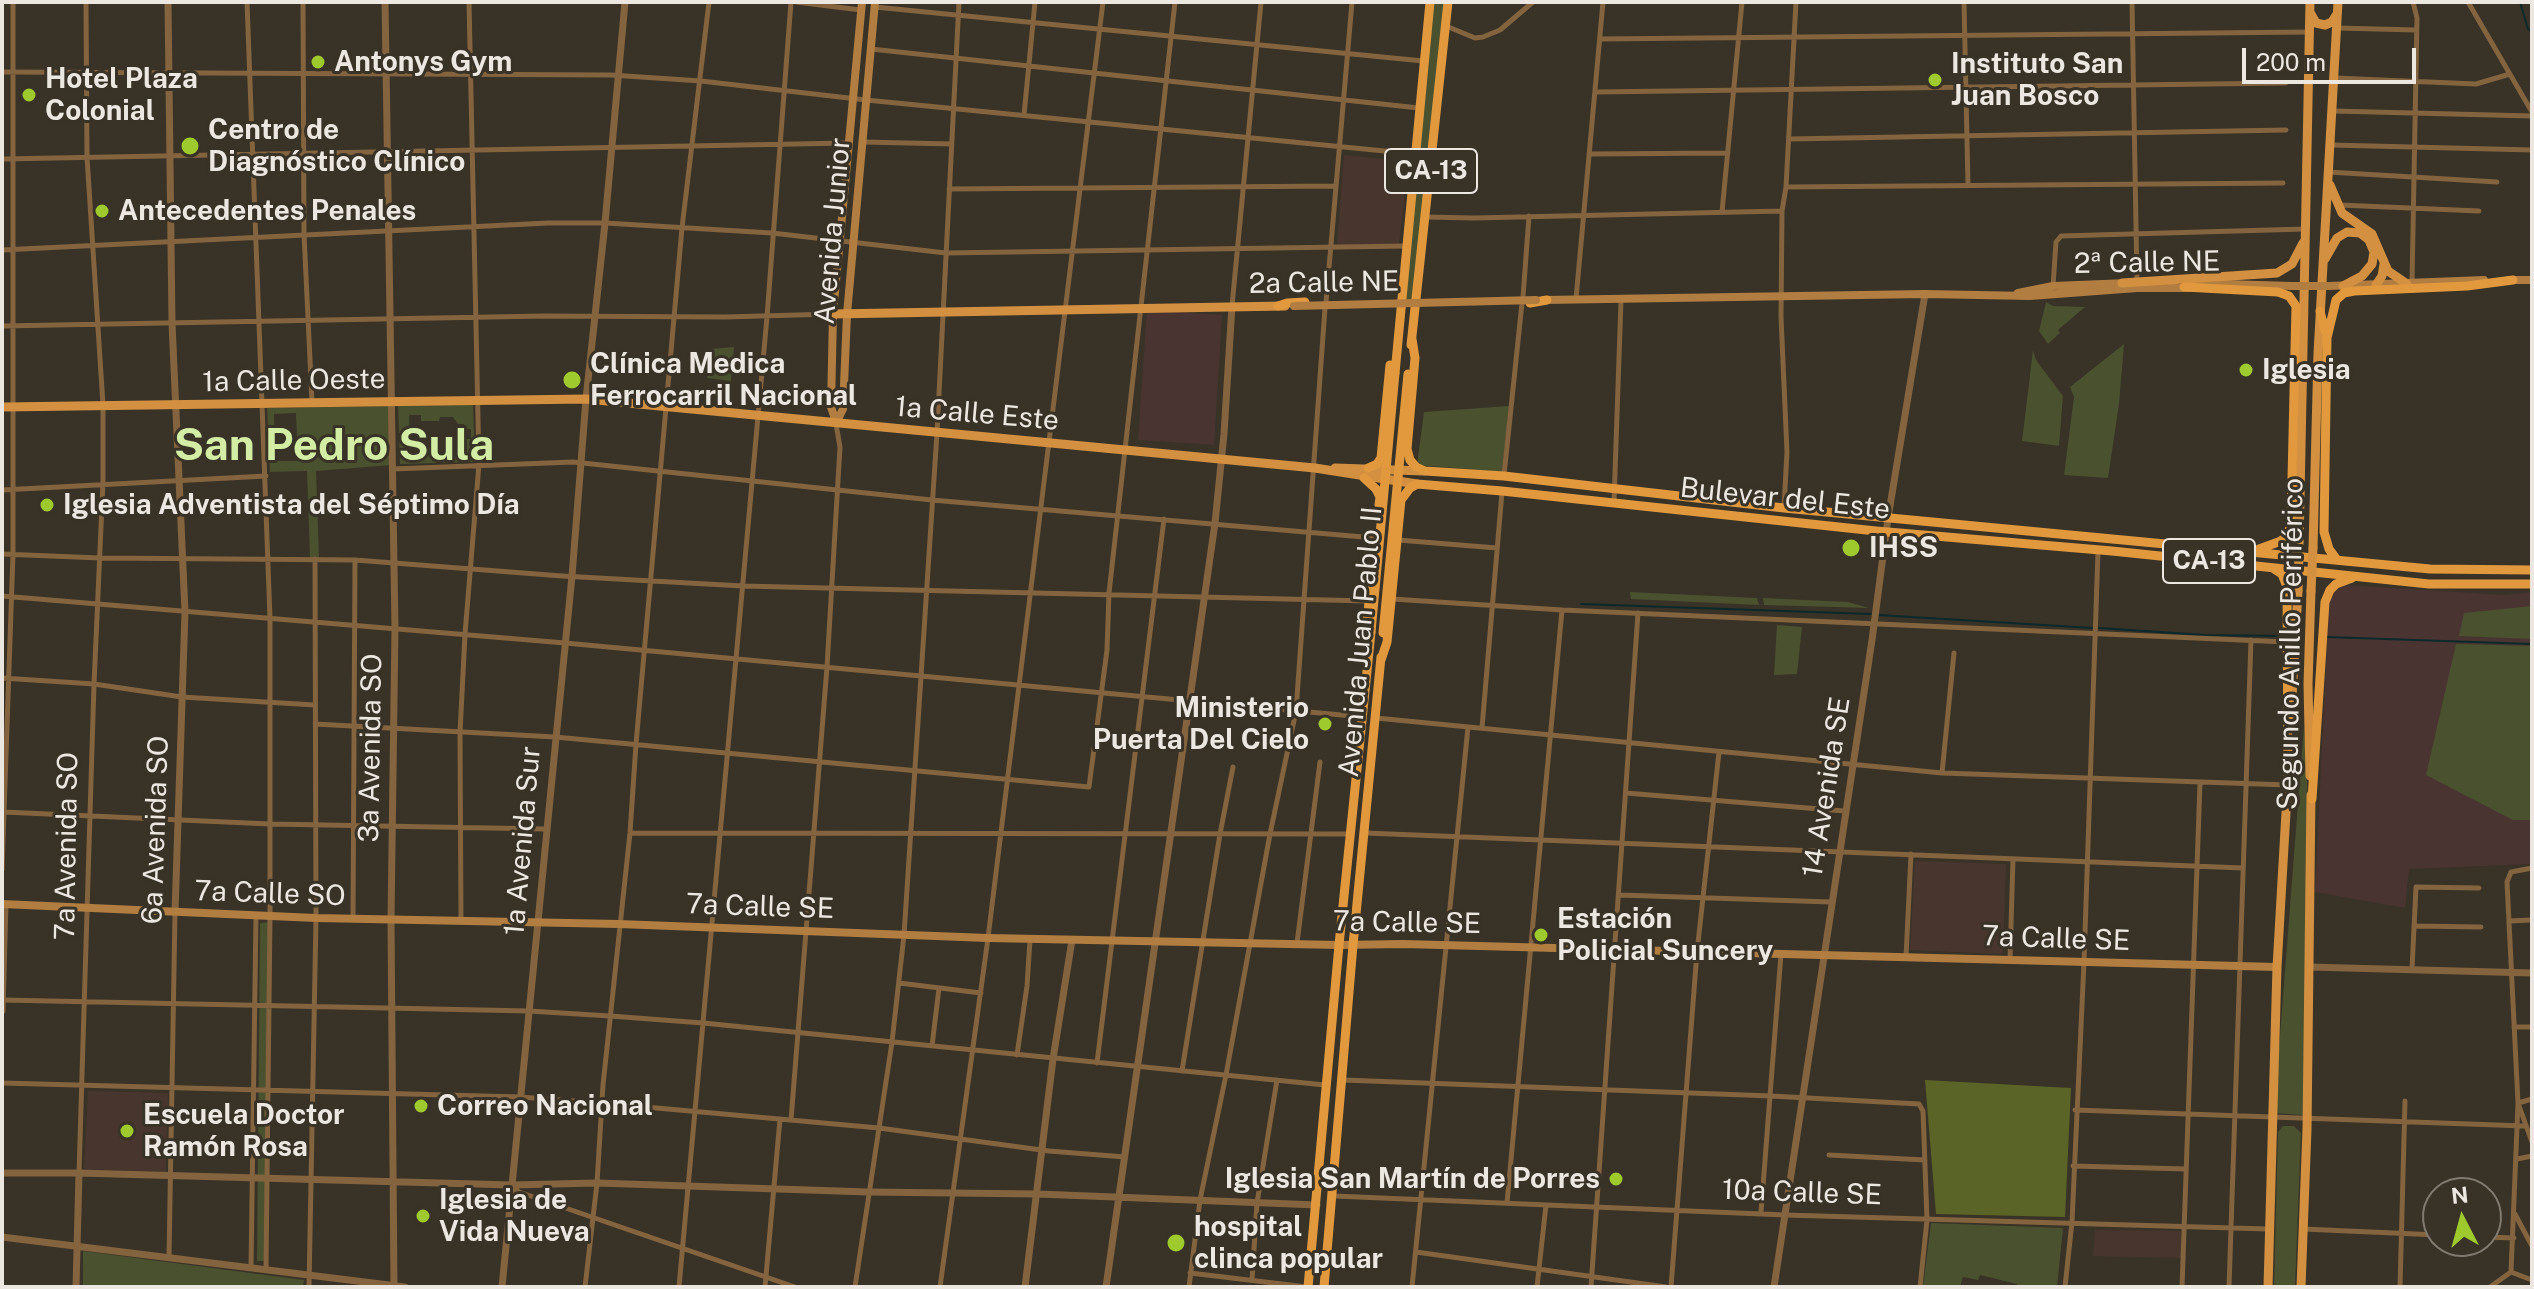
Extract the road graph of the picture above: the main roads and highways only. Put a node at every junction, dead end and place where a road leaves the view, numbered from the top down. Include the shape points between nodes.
1 (1430, 2) edge
2 (1448, 2) edge
3 (875, 4) edge
4 (2310, 4) edge
5 (2338, 5) edge
6 (861, 6) edge
7 (2328, 175) junction
8 (2305, 233) junction
9 (2384, 264) junction
10 (2322, 265) junction
11 (1419, 275) junction
12 (2513, 280) junction
13 (2532, 280) edge
14 (2122, 283) junction
15 (2410, 284) junction
16 (2376, 285) junction
17 (1403, 286) junction
18 (2289, 286) junction
19 (2343, 286) junction
20 (2184, 287) junction
21 (2053, 291) junction
22 (1541, 300) junction
23 (1386, 304) junction
24 (1432, 304) junction
25 (1278, 306) junction
26 (1294, 306) joint
27 (2320, 311) junction
28 (833, 314) junction
29 (847, 314) junction
30 (1400, 323) junction
31 (1414, 324) junction
32 (2303, 332) junction
33 (2327, 338) junction
34 (1398, 339) junction
35 (1412, 339) junction
36 (2295, 345) junction
37 (586, 399) joint
38 (2, 407) edge
39 (836, 423) junction
40 (1409, 425) junction
41 (1385, 426) junction
42 (1425, 471) junction
43 (1366, 473) junction
44 (1417, 484) junction
45 (1377, 526) junction
46 (1398, 534) junction
47 (2249, 551) junction
48 (2337, 560) junction
49 (2271, 567) junction
50 (2532, 570) edge
51 (2357, 577) junction
52 (2532, 584) edge
53 (1369, 659) junction
54 (1381, 660) junction
55 (2288, 785) junction
56 (2312, 799) junction
57 (1353, 807) junction
58 (1365, 833) junction
59 (3, 901) edge
60 (537, 922) joint
61 (1339, 945) junction
62 (1353, 945) junction
63 (2277, 967) junction
64 (1308, 1287) edge
65 (1324, 1287) edge
66 (2268, 1287) edge
67 (2301, 1287) edge

1 - 17 highway, Avenida Juan Pablo II / CA-13
2 - 11 highway, Avenida Juan Pablo II / CA-13
3 - 29 main road, Avenida Junior
4 - 5 main road via 2314,20 2325,25
4 - 8 main road, Segundo Anillo Periférico
5 - 7 main road, Segundo Anillo Periférico
6 - 28 main road, Avenida Junior
7 - 9 main road via 2337,205 2374,237
7 - 10 main road, Segundo Anillo Periférico
8 - 14 main road via 2292,264 2277,273
8 - 32 main road, Segundo Anillo Periférico
9 - 15 main road
9 - 16 main road
10 - 19 main road via 2341,236 2356,232 2369,240 2372,264
10 - 27 main road, Segundo Anillo Periférico
11 - 24 highway via 1421,291
11 - 31 highway, Avenida Juan Pablo II / CA-13
12 - 13 main road, 2ª Calle NE
12 - 15 main road, 2ª Calle NE
12 - 33 highway via 2347,292 2334,302
14 - 18 main road, 2ª Calle NE
14 - 21 main road, 2ª Calle NE
15 - 16 main road, 2ª Calle NE
16 - 19 main road, 2ª Calle NE
17 - 23 highway via 1397,299
17 - 30 highway, Avenida Juan Pablo II / CA-13
18 - 19 main road, 2ª Calle NE, bridge
18 - 20 main road, 2ª Calle NE
20 - 21 main road, 2ª Calle NE
20 - 36 highway via 2285,294 2296,306
21 - 22 main road, 2a Calle NE
22 - 24 highway
22 - 26 main road, 2a Calle NE, bridge
23 - 25 highway
23 - 30 highway via 1395,309
24 - 31 highway via 1421,309
25 - 26 main road, 2a Calle NE
25 - 29 main road, 2a Calle NE
27 - 33 highway
27 - 56 main road, Segundo Anillo Periférico, bridge via 2308,727
28 - 29 main road, 2a Calle NE
28 - 39 main road, Avenida Junior via 831,407
29 - 39 main road, Avenida Junior via 843,409
30 - 34 highway, Avenida Juan Pablo II / CA-13
31 - 35 highway, Avenida Juan Pablo II / CA-13
32 - 36 main road
32 - 55 main road, Segundo Anillo Periférico, bridge
33 - 48 highway via 2324,532
34 - 41 highway via 1391,356
34 - 53 highway, Avenida Juan Pablo II, bridge
35 - 40 highway
35 - 54 highway, Avenida Juan Pablo II, bridge
36 - 47 highway via 2291,522 2281,541
37 - 38 main road, 1a Calle Oeste
37 - 39 main road, 1a Calle Este
39 - 43 main road, 1a Calle Este
40 - 41 highway via 1399,433
40 - 42 highway via 1410,460
41 - 43 highway via 1381,458
42 - 43 main road, 1a Calle Este
42 - 47 highway, Bulevar del Este / CA-13
43 - 44 main road, 1a Calle Este
43 - 45 highway via 1380,497
44 - 46 highway via 1401,500
44 - 49 highway, Bulevar del Este / CA-13
45 - 46 highway via 1391,522
45 - 53 highway via 1365,643
46 - 54 highway
47 - 48 highway, Bulevar del Este / CA-13
48 - 50 highway, Bulevar del Este / CA-13 via 2430,569
49 - 51 highway, Bulevar del Este / CA-13
49 - 55 highway via 2286,584
51 - 52 highway, Bulevar del Este / CA-13 via 2429,584
51 - 56 highway via 2336,584 2325,602
53 - 57 highway, Avenida Juan Pablo II
54 - 58 highway, Avenida Juan Pablo II
55 - 63 main road, Segundo Anillo Periférico
56 - 67 main road, Segundo Anillo Periférico
57 - 58 highway via 1359,831
57 - 61 highway, Avenida Juan Pablo II
58 - 62 highway, Avenida Juan Pablo II
59 - 60 main road, 7a Calle SO via 316,918
60 - 61 main road, 7a Calle SE
61 - 62 main road, 7a Calle SE
61 - 64 highway, Avenida Juan Pablo II
62 - 63 main road, 7a Calle SE
62 - 65 highway, Avenida Juan Pablo II
63 - 66 main road, Segundo Anillo Periférico

